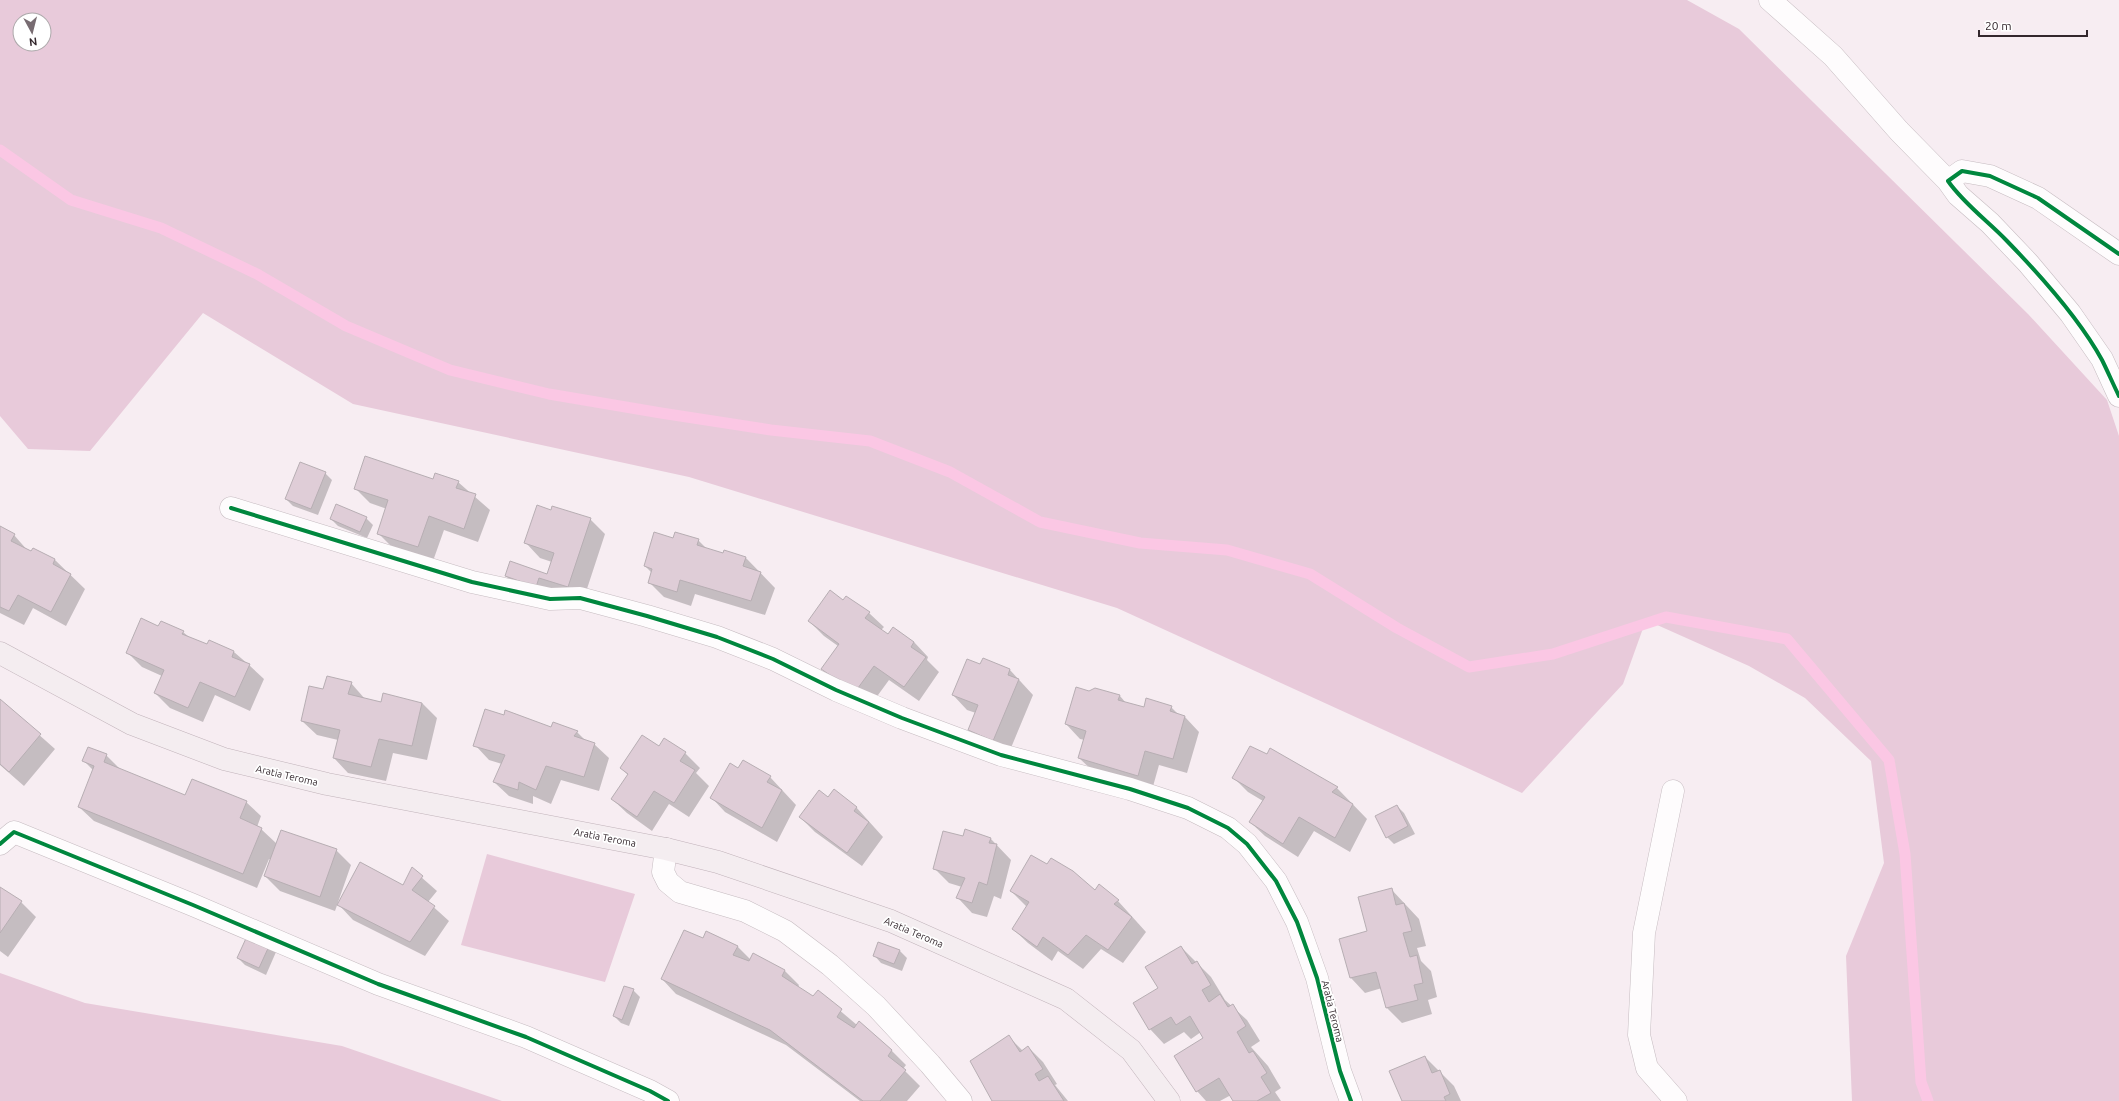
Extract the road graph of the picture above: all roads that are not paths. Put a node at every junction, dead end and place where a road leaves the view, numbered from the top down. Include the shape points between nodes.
1 (1770, 0) edge
2 (1948, 181) junction
3 (2119, 254) edge
4 (2119, 396) edge
5 (231, 508) dead end
6 (0, 653) edge
7 (1673, 791) dead end
8 (0, 844) edge
9 (666, 849) junction
10 (668, 1101) edge
11 (961, 1101) edge
12 (1170, 1101) edge
13 (1351, 1101) edge
14 (1676, 1101) edge

1 - 2 street via 1833,56 1899,131
2 - 3 street via 1962,171 1990,176 2038,198
2 - 4 street via 1958,195 1990,223 2028,263 2070,313 2102,359
5 - 13 street, Aratia Teroma via 472,582 550,599 580,598 717,637 773,659 902,718 986,750 1123,787 1188,808 1228,828 1247,844 1276,881 1297,922 1317,978 1340,1071
6 - 9 main road, Aratia Teroma via 132,724 224,760 327,784
7 - 14 street via 1644,933 1639,1035 1647,1068
8 - 10 street via 14,832 378,984 526,1037
9 - 11 street via 662,872 668,882 680,892 746,911 785,931 876,1006
9 - 12 main road, Aratia Teroma via 718,862 891,921 1066,999 1131,1050

